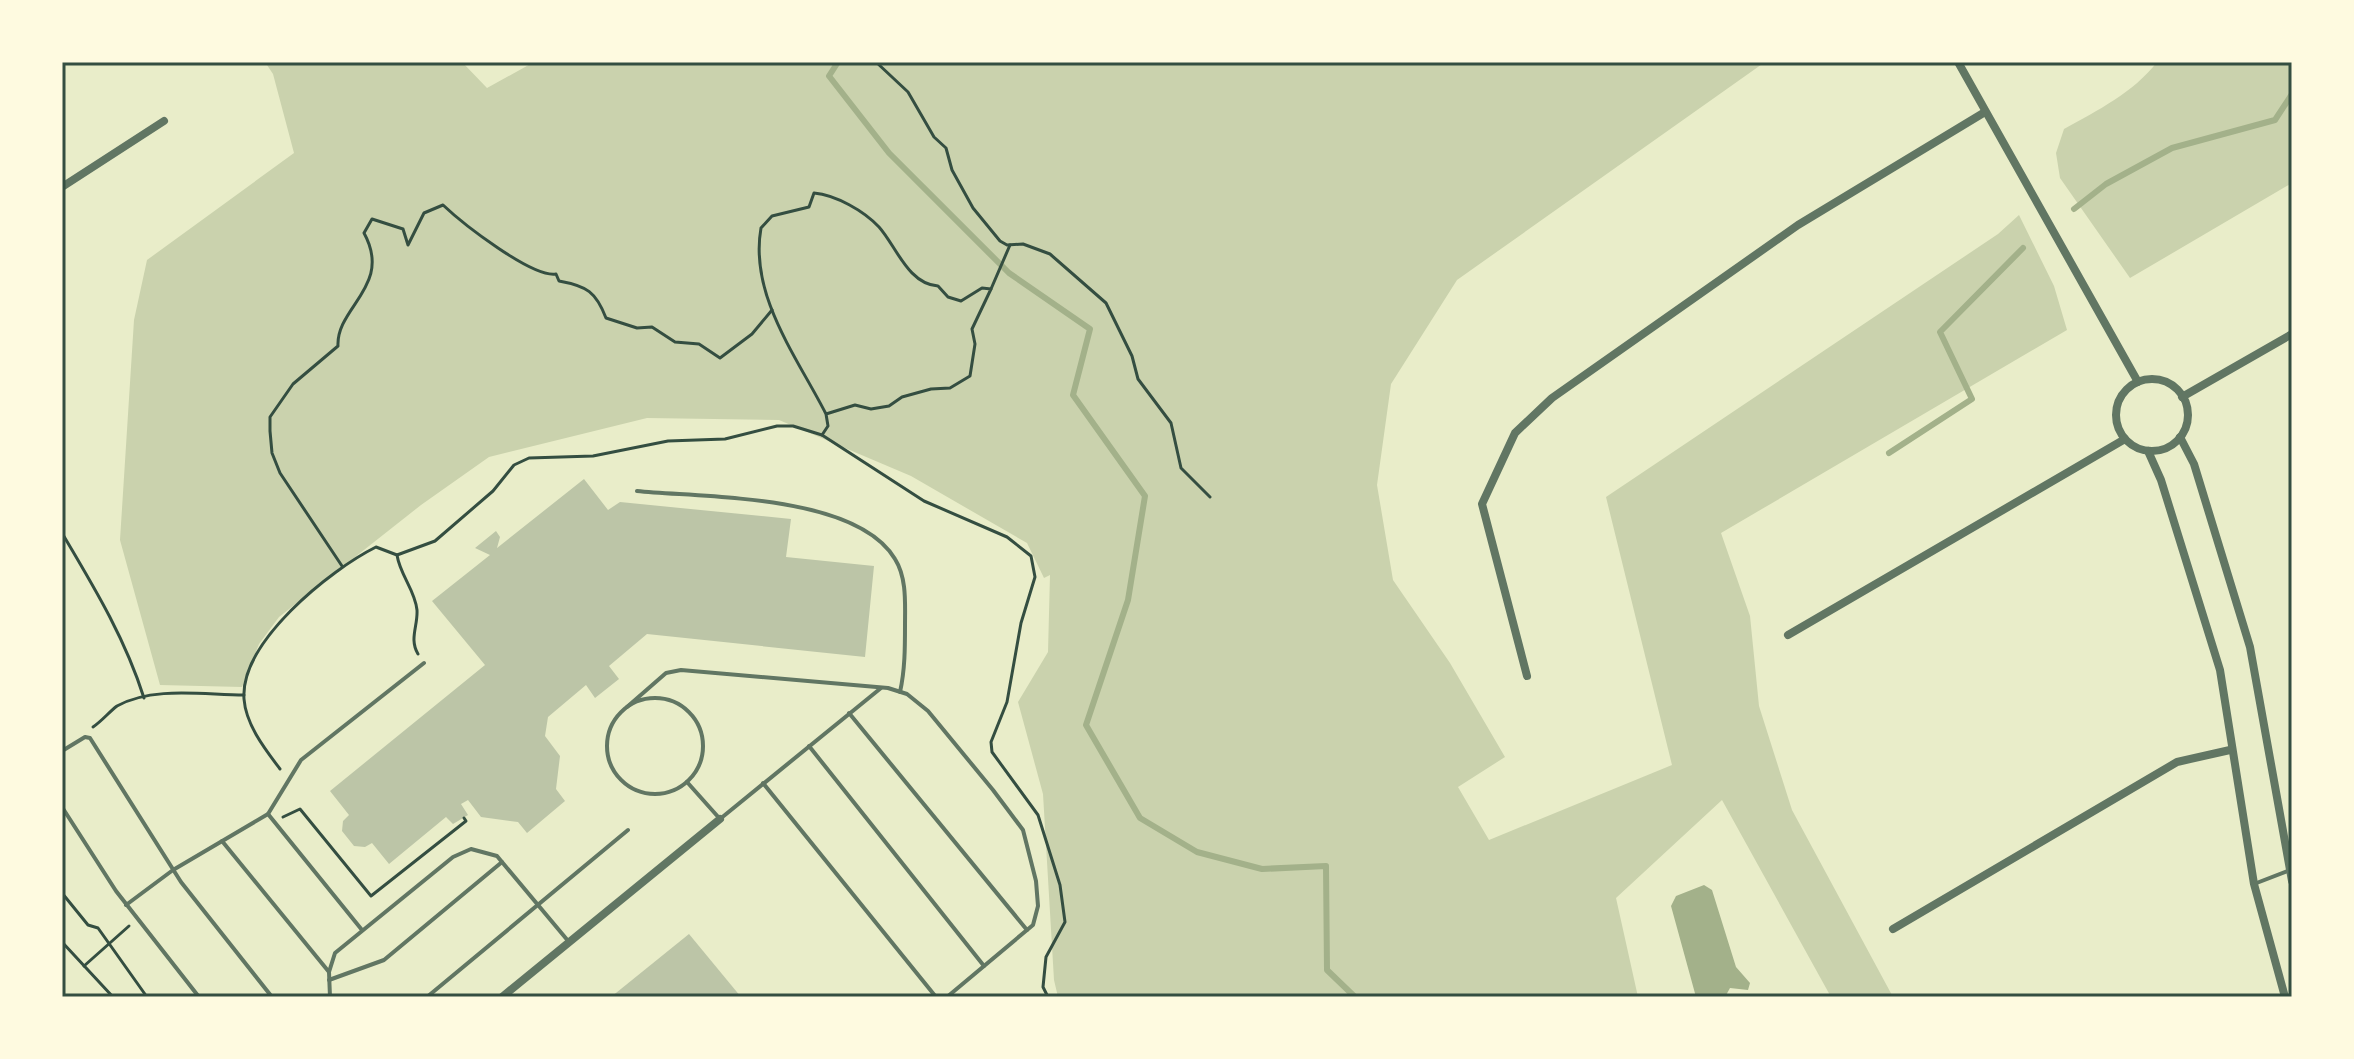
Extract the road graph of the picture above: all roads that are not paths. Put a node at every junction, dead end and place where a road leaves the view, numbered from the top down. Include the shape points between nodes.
1 (1958, 62) edge
2 (1985, 112) junction
3 (164, 121) dead end
4 (62, 187) edge
5 (2292, 334) edge
6 (2138, 382) junction
7 (2182, 397) junction
8 (2180, 437) junction
9 (2125, 439) junction
10 (2148, 451) junction
11 (637, 491) dead end
12 (1788, 635) dead end
13 (424, 663) road end
14 (1527, 676) dead end
15 (881, 687) junction
16 (900, 692) junction
17 (627, 707) junction
18 (849, 713) junction
19 (809, 746) junction
20 (2230, 750) junction
21 (62, 751) edge
22 (687, 782) junction
23 (763, 783) junction
24 (62, 807) edge
25 (268, 814) junction
26 (720, 819) junction
27 (628, 830) dead end
28 (222, 841) junction
29 (502, 862) junction
30 (2291, 869) edge
31 (173, 870) junction
32 (2292, 881) edge
33 (2254, 884) junction
34 (537, 904) junction
35 (126, 905) junction
36 (1893, 929) dead end
37 (1027, 930) junction
38 (363, 931) junction
39 (569, 942) junction
40 (984, 966) junction
41 (329, 972) junction
42 (329, 980) junction
43 (199, 997) edge
44 (272, 997) edge
45 (330, 997) edge
46 (427, 997) edge
47 (502, 997) edge
48 (936, 997) edge
49 (947, 997) edge
50 (2285, 997) edge

1 - 2 street
2 - 6 street
2 - 14 street via 1798,225 1552,398 1515,433 1482,504
3 - 4 street
5 - 7 street
6 - 7 street via 2161,380
6 - 9 street via 2120,397 2116,409
7 - 8 street via 2188,415
8 - 10 street
8 - 30 street via 2194,464 2250,647
9 - 10 street
9 - 12 street
10 - 20 street via 2220,670
11 - 16 lane via 802,507 868,529 896,559 902,578
13 - 25 lane via 301,760
15 - 16 lane
15 - 17 lane via 681,670 666,673
15 - 18 lane
16 - 37 lane via 928,711 1023,830 1038,906
17 - 22 lane via 659,698 680,705 696,721 702,753
17 - 22 lane via 610,727 607,740 617,776 650,794 676,790
18 - 19 lane
18 - 37 lane
19 - 23 lane
19 - 40 lane
20 - 33 street
20 - 36 street via 2177,762
21 - 31 lane via 90,738
22 - 26 lane
23 - 26 lane
23 - 48 lane
24 - 35 lane
25 - 28 lane
25 - 38 lane
26 - 39 street
27 - 34 lane
28 - 31 lane
28 - 41 lane
29 - 34 lane
29 - 38 lane via 485,850 453,857
29 - 42 lane via 384,960
30 - 32 street
30 - 33 lane
31 - 35 lane
31 - 44 lane
33 - 50 street
34 - 39 lane
34 - 46 lane
35 - 43 lane
37 - 40 lane
38 - 41 lane via 335,953
39 - 47 street
40 - 49 lane
41 - 42 lane
42 - 45 lane

